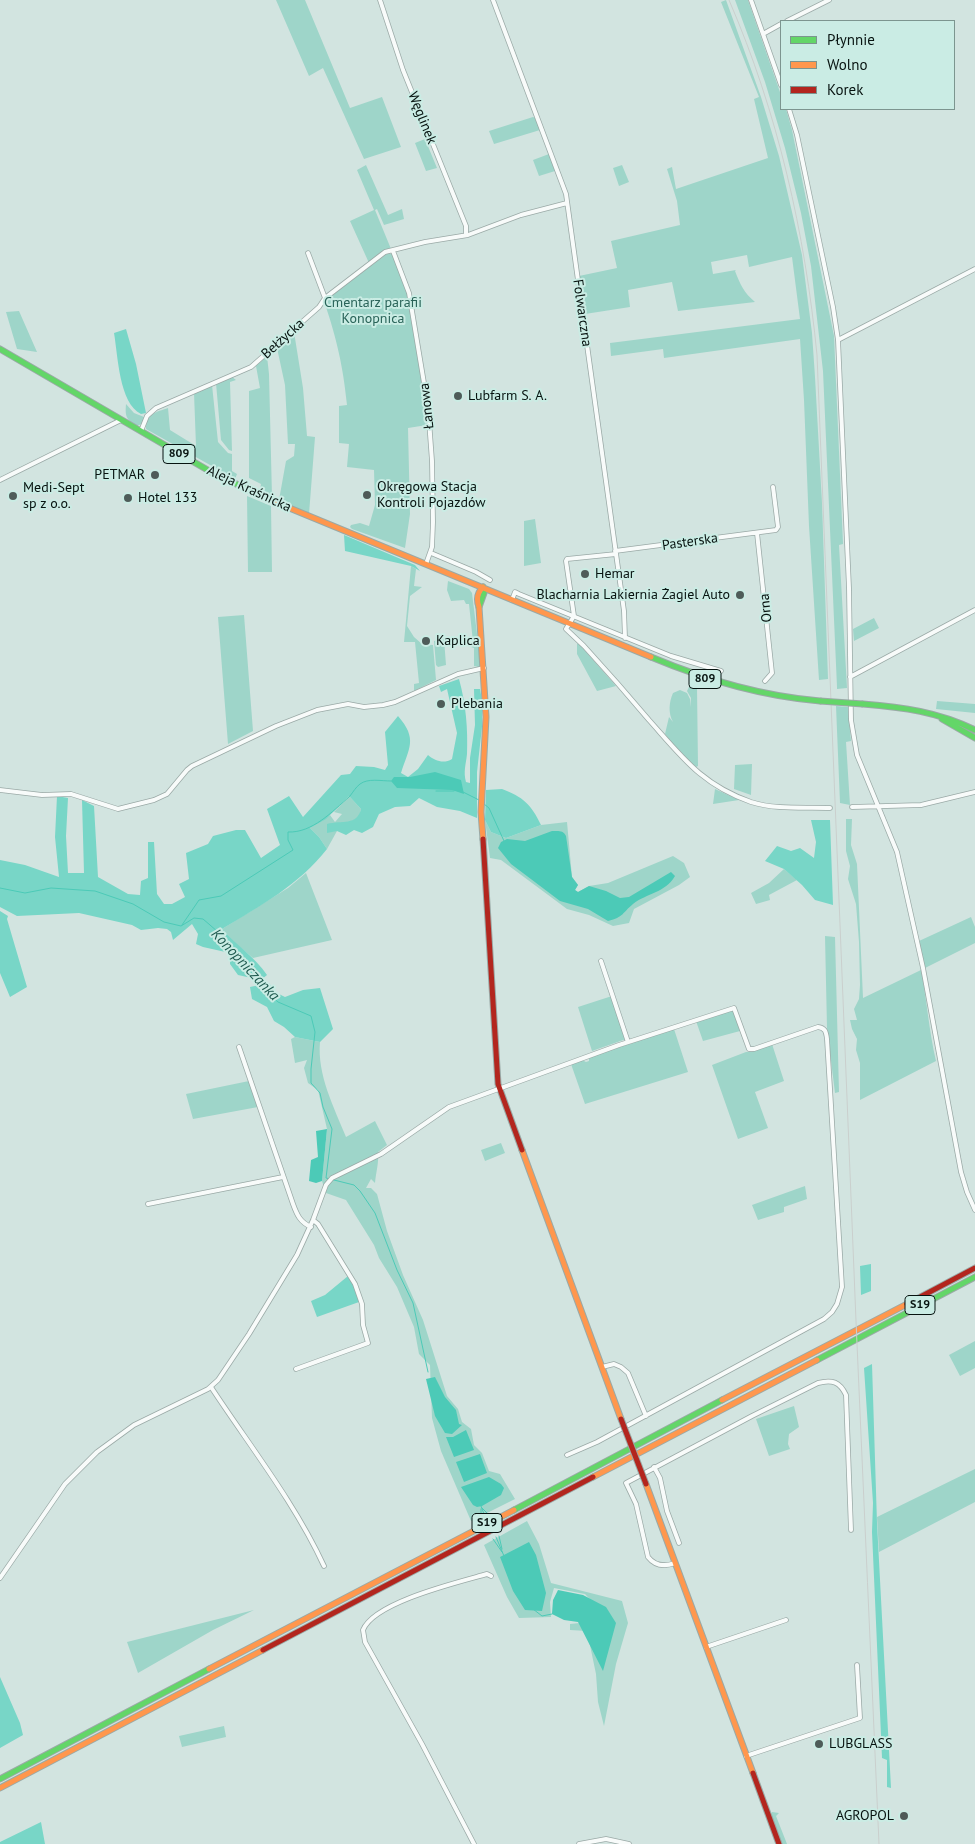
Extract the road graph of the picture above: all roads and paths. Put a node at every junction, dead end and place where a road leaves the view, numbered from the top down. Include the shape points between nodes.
1 (380, 0) edge
2 (493, 0) edge
3 (751, 0) edge
4 (829, 0) edge
5 (789, 20) edge
6 (780, 25) edge
7 (763, 34) junction
8 (780, 82) edge
9 (789, 110) edge
10 (567, 203) junction
11 (466, 235) junction
12 (393, 251) junction
13 (308, 253) dead end
14 (975, 269) edge
15 (325, 298) junction
16 (838, 340) junction
17 (0, 348) edge
18 (121, 420) junction
19 (141, 431) junction
20 (0, 480) edge
21 (773, 487) dead end
22 (757, 533) junction
23 (431, 553) junction
24 (616, 553) junction
25 (426, 564) junction
26 (490, 580) dead end
27 (483, 587) junction
28 (512, 600) junction
29 (975, 610) edge
30 (574, 616) junction
31 (570, 624) junction
32 (625, 638) junction
33 (621, 645) junction
34 (484, 668) junction
35 (721, 671) dead end
36 (850, 677) junction
37 (765, 681) dead end
38 (938, 716) junction
39 (975, 730) edge
40 (975, 738) edge
41 (975, 788) edge
42 (0, 790) edge
43 (975, 792) edge
44 (965, 794) junction
45 (852, 807) dead end
46 (879, 807) junction
47 (830, 808) dead end
48 (601, 961) dead end
49 (628, 1042) junction
50 (239, 1046) dead end
51 (499, 1088) junction
52 (283, 1177) junction
53 (148, 1204) dead end
54 (975, 1210) edge
55 (313, 1220) junction
56 (310, 1227) junction
57 (975, 1268) edge
58 (975, 1276) edge
59 (602, 1367) junction
60 (296, 1370) dead end
61 (211, 1387) junction
62 (646, 1416) junction
63 (567, 1455) dead end
64 (654, 1467) junction
65 (852, 1530) dead end
66 (680, 1543) dead end
67 (675, 1563) junction
68 (324, 1566) dead end
69 (491, 1576) dead end
70 (0, 1578) edge
71 (786, 1620) dead end
72 (706, 1647) junction
73 (857, 1665) dead end
74 (746, 1756) junction
75 (0, 1779) edge
76 (0, 1788) edge
77 (474, 1844) edge
78 (579, 1844) edge
79 (629, 1844) edge
80 (779, 1844) edge

1 - 11 street, Węglinek via 403,70 466,226
2 - 10 street, Folwarczna
3 - 7 street
4 - 5 street
6 - 7 street
7 - 8 street
9 - 16 street
10 - 11 street, Bełżycka
10 - 24 street, Folwarczna
11 - 12 street, Bełżycka
12 - 15 street, Bełżycka via 385,252
12 - 23 street, Łanowa via 410,294 428,407 432,461
13 - 15 street
14 - 16 street
15 - 19 street, Bełżycka via 252,367 156,408 147,416
16 - 36 street
17 - 18 main road, Aleja Kraśnicka / 809
18 - 19 main road, Aleja Kraśnicka / 809
18 - 20 street
19 - 25 main road, Aleja Kraśnicka / 809 via 238,486
21 - 22 street, Pasterska via 778,527
22 - 24 street, Pasterska
22 - 37 street, Orna via 772,665 772,673
23 - 25 street, Łanowa
23 - 26 street
24 - 30 street, Pasterska via 567,559
24 - 32 street, Folwarczna
25 - 27 main road, Aleja Kraśnicka / 809
27 - 28 main road, Aleja Kraśnicka / 809
27 - 34 main road via 479,607
28 - 30 street, Aleja Kraśnicka via 516,592
28 - 31 main road, Aleja Kraśnicka / 809
29 - 36 street
30 - 31 street
30 - 32 street, Aleja Kraśnicka
31 - 33 main road, Aleja Kraśnicka / 809
31 - 47 street via 566,629 688,764 703,776 729,793 752,802 784,807
32 - 33 street
32 - 35 street, Aleja Kraśnicka
33 - 38 main road, 809, bridge via 732,687 775,696 908,708
34 - 42 street via 458,674 395,702 374,707 340,705 282,723 192,766 167,794 135,806 115,809 71,794 42,795
34 - 51 main road via 486,727 481,812
36 - 46 street via 855,746
38 - 39 main road, 809
38 - 40 main road, 809
41 - 44 street
43 - 44 street
44 - 46 street via 922,804
45 - 46 street
46 - 54 street via 898,852 961,1172
48 - 49 street
49 - 51 street
49 - 62 street via 734,1008 749,1049 818,1027 826,1031 842,1287 837,1304 824,1319
50 - 52 street
51 - 55 street via 443,1110 381,1154 331,1180
51 - 59 main road
52 - 53 street
52 - 56 street via 298,1216
55 - 56 street
55 - 60 street via 355,1284 362,1304 368,1343
56 - 61 street via 297,1255 249,1334 225,1372
57 - 75 main road, S19
58 - 76 main road, S19
59 - 62 street via 614,1364 626,1371
59 - 67 main road, bridge
61 - 68 street via 298,1518
61 - 70 street via 134,1425 97,1452 65,1484
62 - 63 street
64 - 65 street via 818,1383 833,1381 842,1387 846,1395
64 - 66 street
64 - 67 street via 626,1483 636,1502 648,1557 660,1565
67 - 72 main road
69 - 77 street via 487,1574 419,1593 371,1618 363,1630 365,1642
71 - 72 street
72 - 74 main road
73 - 74 street via 860,1718
74 - 80 main road
78 - 79 street via 606,1839

